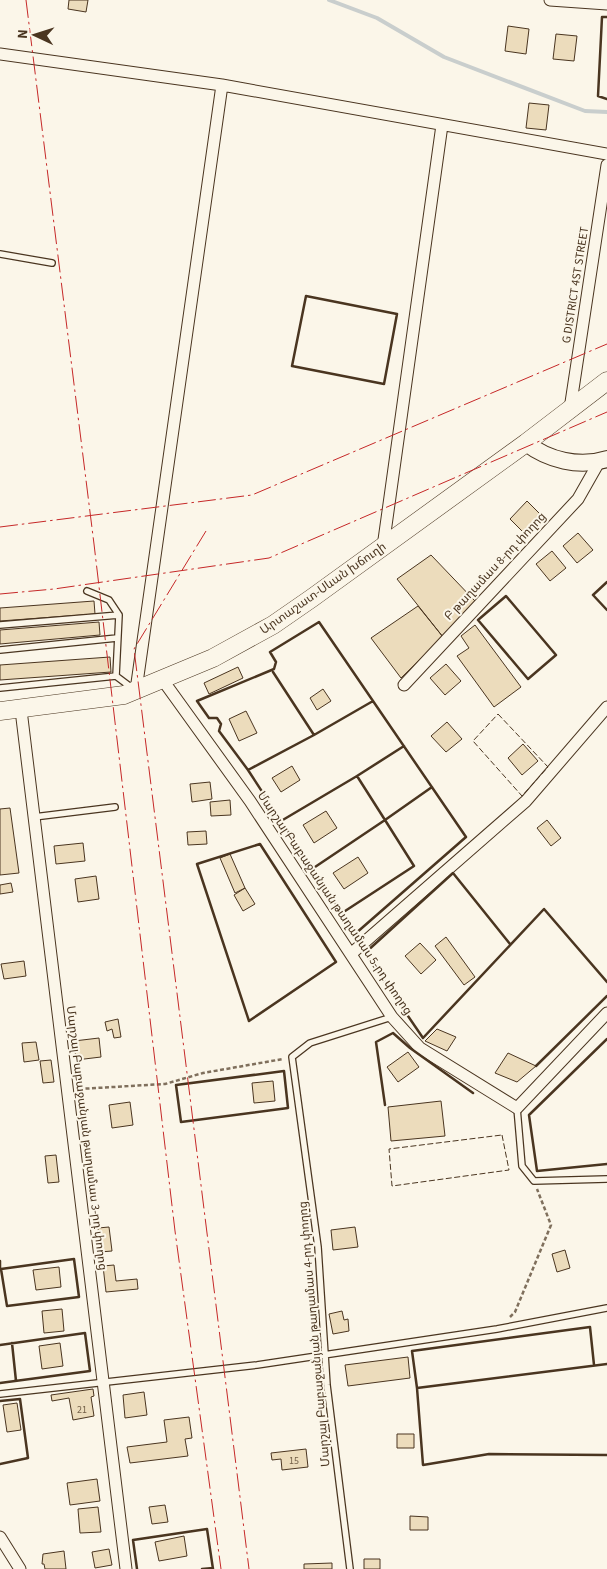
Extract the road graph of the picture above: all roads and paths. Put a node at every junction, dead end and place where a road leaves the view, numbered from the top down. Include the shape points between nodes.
1 (550, 0) edge
2 (607, 4) edge
3 (0, 54) edge
4 (222, 85) junction
5 (442, 125) junction
6 (607, 154) edge
7 (607, 165) edge
8 (0, 254) edge
9 (52, 263) dead end
10 (607, 381) edge
11 (570, 409) junction
12 (526, 443) junction
13 (603, 461) edge
14 (383, 547) junction
15 (87, 591) dead end
16 (119, 615) junction
17 (0, 625) edge
18 (117, 638) junction
19 (0, 650) edge
20 (116, 676) junction
21 (162, 679) junction
22 (404, 685) dead end
23 (0, 688) edge
24 (136, 690) junction
25 (607, 707) edge
26 (21, 710) junction
27 (0, 711) edge
28 (115, 807) dead end
29 (34, 818) junction
30 (352, 953) junction
31 (607, 1013) edge
32 (392, 1017) junction
33 (292, 1057) junction
34 (67, 1089) junction
35 (517, 1108) junction
36 (607, 1179) edge
37 (534, 1181) junction
38 (607, 1308) edge
39 (497, 1329) junction
40 (324, 1355) junction
41 (103, 1382) junction
42 (0, 1394) edge
43 (0, 1537) edge
44 (20, 1569) edge
45 (126, 1569) edge
46 (350, 1569) edge

1 - 2 street
3 - 4 street
4 - 5 street
4 - 24 street
5 - 6 street
5 - 14 street
7 - 11 street, G DISTRICT 4ST STREET
8 - 9 lane
10 - 11 main road, Արտաշատ-Սևան խճուղի
11 - 12 main road, Արտաշատ-Սևան խճուղի
12 - 13 street via 540,454 555,459 580,463
12 - 14 main road, Արտաշատ-Սևան խճուղի
13 - 22 street, Բ թաղամաս 8-րդ փողոց via 578,499
14 - 21 main road, Արտաշատ-Սևան խճուղի via 273,625 213,658
15 - 16 lane via 109,600
16 - 17 lane
16 - 18 lane
18 - 19 lane
18 - 20 lane
20 - 23 lane
20 - 24 lane
21 - 24 main road, Արտաշատ-Սևան խճուղի
21 - 30 street, Մարշալ Բաբաջանյան թաղամաս 5-րդ փողոց via 250,800
24 - 26 main road, Արտաշատ-Սևան խճուղի via 124,695
25 - 30 street via 526,801
26 - 27 main road, Արտաշատ-Սևան խճուղի
26 - 29 street, Մարշալ Բաբաջանյան թաղամաս 3-րդ փողոց
28 - 29 lane
29 - 34 street, Մարշալ Բաբաջանյան թաղամաս 3-րդ փողոց
30 - 32 street, Մարշալ Բաբաջանյան թաղամաս 5-րդ փողոց
31 - 35 street
32 - 33 lane via 310,1043
32 - 35 street, Մարշալ Բաբաջանյան թաղամաս 5-րդ փողոց via 420,1048
33 - 34 path via 203,1073 165,1084
33 - 40 lane, Մարշալ Բաբաջանյան թաղամաս 4-րդ փողոց via 318,1247
34 - 41 street, Մարշալ Բաբաջանյան թաղամաս 3-րդ փողոց
35 - 37 lane via 522,1166
36 - 37 lane
37 - 39 path via 551,1225 515,1312
38 - 39 lane
39 - 40 lane
40 - 41 lane
40 - 46 lane, Մարշալ Բաբաջանյան թաղամաս 4-րդ փողոց
41 - 42 lane
41 - 45 street, Մարշալ Բաբաջանյան թաղամաս 3-րդ փողոց
43 - 44 street

